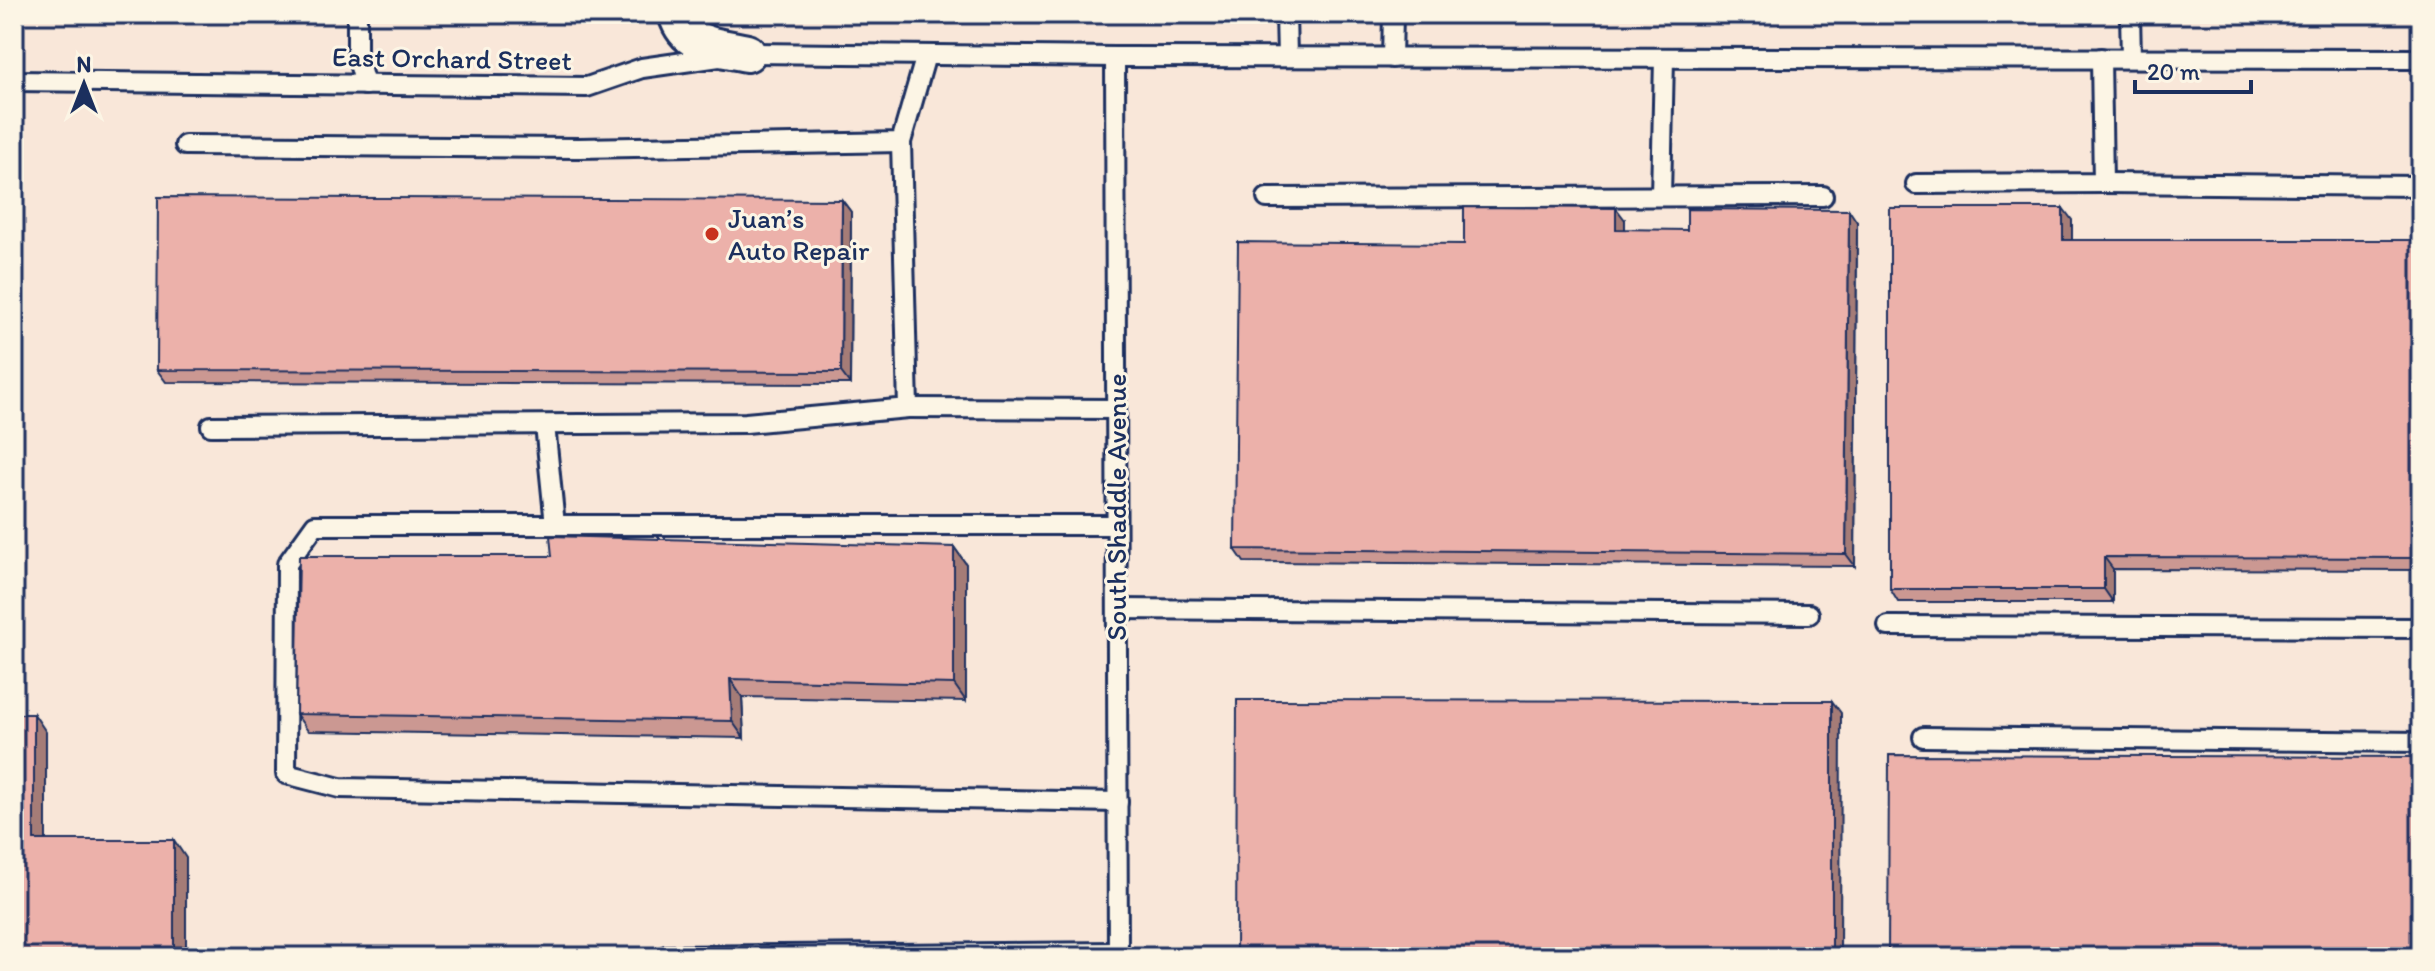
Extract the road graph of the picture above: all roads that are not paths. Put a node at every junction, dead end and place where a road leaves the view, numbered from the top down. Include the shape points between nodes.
1 (357, 14) edge
2 (677, 14) edge
3 (1286, 14) edge
4 (1393, 14) edge
5 (2130, 14) edge
6 (747, 53) junction
7 (926, 55) junction
8 (1115, 57) junction
9 (1287, 57) junction
10 (1392, 58) junction
11 (1664, 58) junction
12 (2101, 58) junction
13 (2131, 58) junction
14 (2421, 59) edge
15 (14, 81) edge
16 (365, 85) junction
17 (901, 142) junction
18 (185, 145) dead end
19 (2103, 183) junction
20 (1916, 184) dead end
21 (2421, 186) edge
22 (1661, 196) junction
23 (1823, 196) dead end
24 (1267, 198) dead end
25 (908, 408) junction
26 (1116, 409) junction
27 (545, 425) junction
28 (211, 426) dead end
29 (555, 525) junction
30 (1116, 525) junction
31 (1117, 609) junction
32 (1809, 614) dead end
33 (1888, 626) dead end
34 (2421, 628) edge
35 (1923, 737) dead end
36 (2421, 742) edge
37 (1118, 802) junction
38 (1118, 954) edge
39 (666, 956) edge

1 - 16 lane via 357,56
2 - 6 street via 692,39
3 - 9 lane
4 - 10 lane
5 - 13 lane
6 - 7 lane, East Orchard Street
6 - 16 lane, East Orchard Street via 642,68 587,87
7 - 8 lane, East Orchard Street
7 - 17 lane
8 - 9 lane, East Orchard Street
8 - 26 lane, South Shaddle Avenue
9 - 10 lane, East Orchard Street
10 - 11 lane, East Orchard Street
11 - 12 lane, East Orchard Street
11 - 22 lane
12 - 13 lane, East Orchard Street
12 - 19 lane
13 - 14 lane, East Orchard Street
15 - 16 lane, East Orchard Street
17 - 18 lane via 579,148
17 - 25 lane
19 - 20 lane
19 - 21 lane
22 - 23 lane
22 - 24 lane
25 - 26 lane
25 - 27 lane via 746,423
26 - 30 lane, South Shaddle Avenue
27 - 28 lane
27 - 29 lane
29 - 30 lane
29 - 37 lane via 315,525 287,564 286,774 340,788
30 - 31 lane, South Shaddle Avenue
31 - 32 lane
31 - 37 lane, South Shaddle Avenue
33 - 34 lane
35 - 36 lane
37 - 38 lane, South Shaddle Avenue
38 - 39 lane

